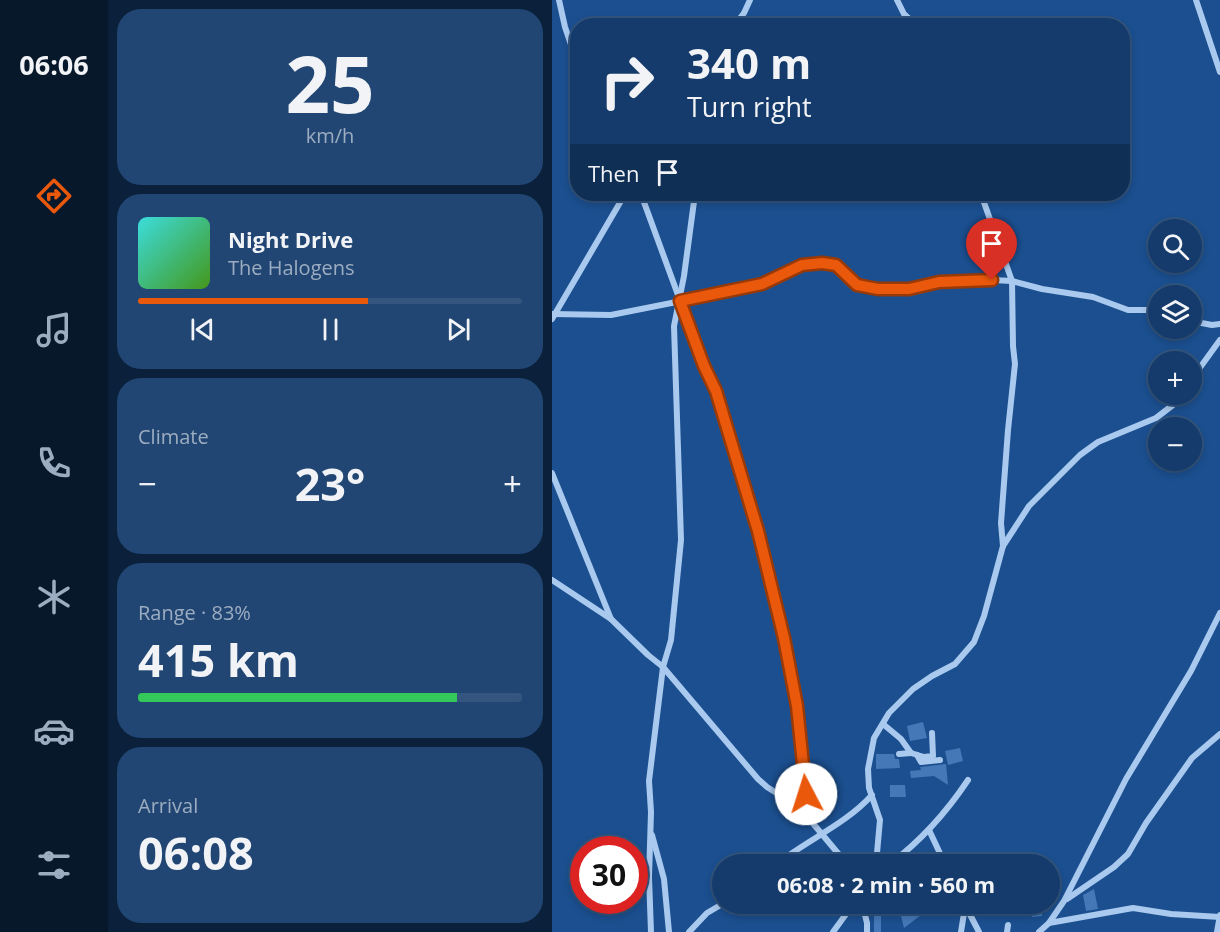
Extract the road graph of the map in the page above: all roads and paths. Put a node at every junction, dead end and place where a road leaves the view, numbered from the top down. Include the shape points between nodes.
1 (559, 0) edge
2 (750, 0) edge
3 (897, 0) edge
4 (1197, 0) edge
5 (744, 13) junction
6 (740, 18) edge
7 (743, 18) edge
8 (908, 18) edge
9 (570, 41) edge
10 (1220, 72) edge
11 (621, 201) edge
12 (644, 201) edge
13 (694, 201) edge
14 (983, 201) edge
15 (1012, 281) junction
16 (680, 301) junction
17 (1148, 310) edge
18 (553, 315) edge
19 (1202, 323) edge
20 (1220, 324) edge
21 (1220, 340) edge
22 (1202, 365) edge
23 (1173, 405) edge
24 (552, 473) edge
25 (1003, 546) junction
26 (552, 580) edge
27 (1220, 613) edge
28 (611, 619) junction
29 (663, 667) junction
30 (883, 724) junction
31 (932, 733) dead end
32 (1220, 734) edge
33 (899, 754) dead end
34 (914, 754) junction
35 (940, 760) dead end
36 (968, 780) dead end
37 (872, 795) junction
38 (802, 810) junction
39 (929, 830) junction
40 (651, 831) junction
41 (821, 833) junction
42 (789, 854) edge
43 (839, 854) edge
44 (877, 854) edge
45 (903, 854) edge
46 (940, 854) edge
47 (1064, 902) junction
48 (712, 911) edge
49 (846, 914) edge
50 (865, 914) edge
51 (962, 914) edge
52 (969, 914) edge
53 (1220, 916) edge
54 (1049, 923) junction
55 (651, 932) edge
56 (669, 932) edge
57 (688, 932) edge
58 (833, 932) edge
59 (867, 932) edge
60 (961, 932) edge
61 (979, 932) edge
62 (1038, 932) edge
63 (1217, 932) edge

1 - 9 street
2 - 5 street
3 - 8 street
4 - 10 street
5 - 6 street
5 - 7 street
11 - 18 street
12 - 16 street
13 - 16 street
14 - 15 street
15 - 16 street via 973,279 909,289 878,289 857,285 836,265 822,263 802,265 762,284
15 - 17 street via 1093,297 1128,310
15 - 25 street via 1015,364 1001,523
16 - 18 street via 611,315
16 - 29 street via 674,326 681,540 671,640
16 - 38 street via 727,424 764,552 797,706 806,794
19 - 20 street
21 - 22 street
23 - 25 street via 1156,418 1098,442 1080,455 1029,506
24 - 28 street
25 - 30 street via 974,642 955,664 913,689
26 - 28 street
27 - 47 street via 1191,671 1126,779
28 - 29 street
29 - 38 street via 758,779
29 - 40 street via 649,781
30 - 34 street
30 - 37 street via 870,751
31 - 34 street via 933,756
32 - 47 street via 1192,758 1128,854
33 - 34 street
34 - 35 street via 921,762
36 - 39 street
37 - 41 street
37 - 44 street via 880,820
38 - 41 street
39 - 45 street
39 - 46 street
40 - 55 street
40 - 56 street via 664,879
41 - 42 street
41 - 43 street
47 - 54 street
48 - 57 street
49 - 58 street
50 - 59 street
51 - 60 street
52 - 61 street
53 - 54 street via 1133,908
53 - 63 street
54 - 62 street

